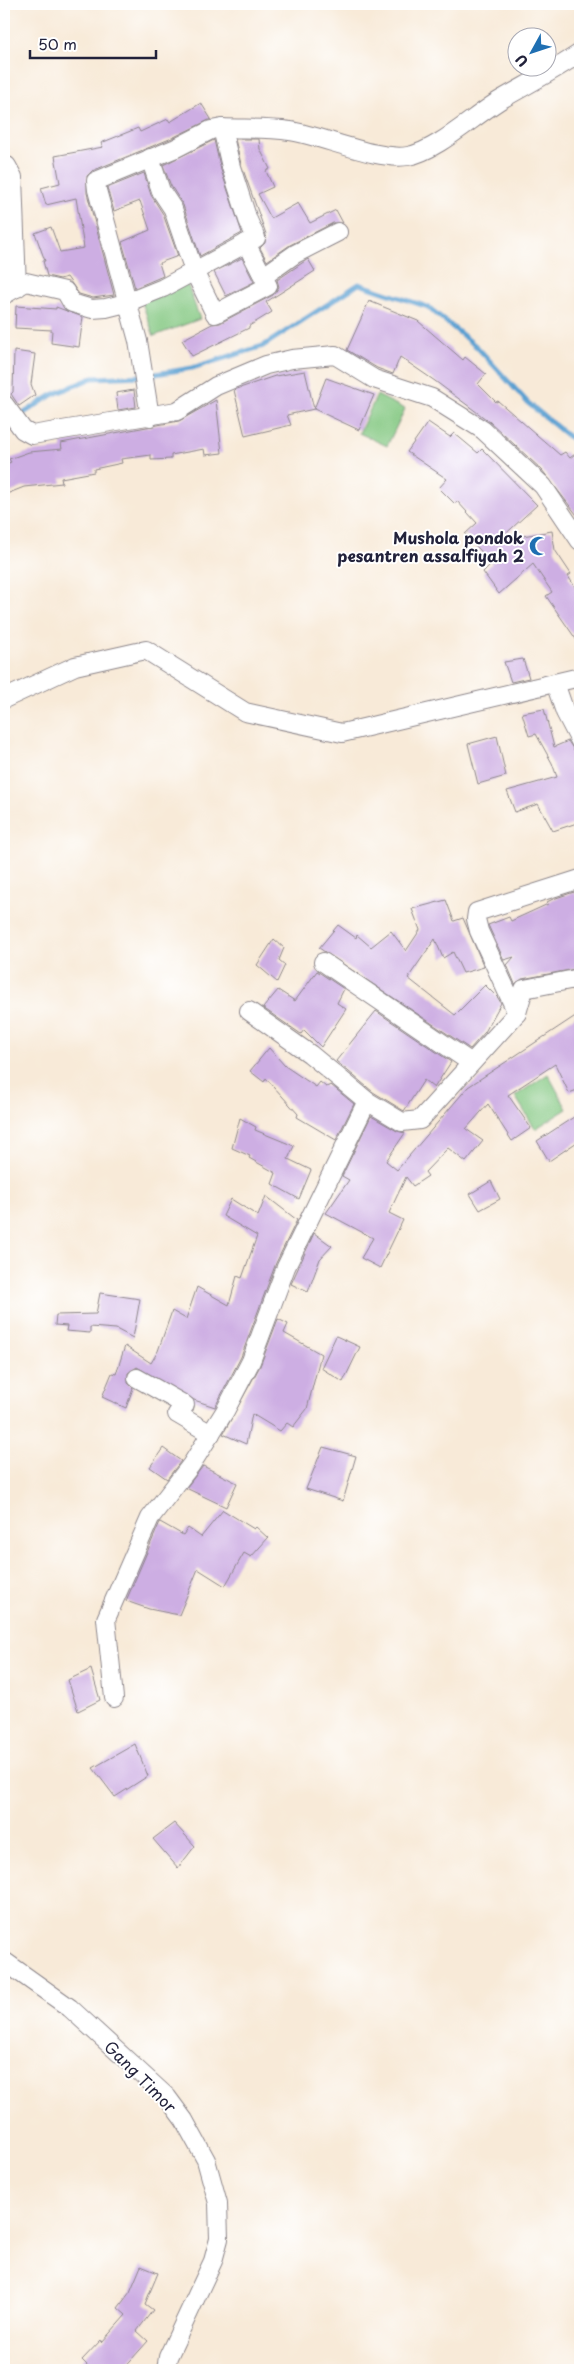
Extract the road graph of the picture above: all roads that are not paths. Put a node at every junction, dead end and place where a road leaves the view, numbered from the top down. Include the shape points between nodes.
1 (580, 53) edge
2 (222, 128) junction
3 (150, 158) junction
4 (4, 166) edge
5 (338, 232) dead end
6 (9, 238) edge
7 (246, 243) junction
8 (194, 271) junction
9 (264, 276) junction
10 (10, 292) edge
11 (126, 302) junction
12 (4, 404) edge
13 (150, 417) junction
14 (580, 541) edge
15 (580, 676) edge
16 (555, 683) junction
17 (4, 699) edge
18 (580, 741) edge
19 (580, 879) edge
20 (323, 962) dead end
21 (580, 978) edge
22 (249, 1011) dead end
23 (517, 1013) junction
24 (470, 1062) junction
25 (367, 1101) junction
26 (137, 1378) dead end
27 (211, 1434) junction
28 (114, 1698) dead end
29 (4, 1961) edge
30 (166, 2370) edge

1 - 2 street via 437,143 409,156 354,149 290,131
2 - 3 street
2 - 7 street via 231,167 256,238
3 - 8 street via 162,191 173,209
3 - 11 street via 96,181
4 - 6 street via 13,177
5 - 9 street via 295,254
6 - 10 street
7 - 8 street
7 - 9 street
8 - 9 street via 215,314 268,286
8 - 11 street via 163,288
10 - 11 street via 26,282 65,291 72,303 92,309
11 - 13 street via 138,341
12 - 13 street via 32,436
13 - 14 street via 177,411 216,386 266,365 335,354 374,379 432,398 483,430 543,486
15 - 16 street
16 - 17 street via 342,734 245,712 146,650 75,666
16 - 18 street
19 - 23 street via 477,912 479,931
20 - 24 street
21 - 23 street via 524,989
22 - 25 street via 310,1054
23 - 24 street
24 - 25 street via 420,1120 402,1122
25 - 27 street via 286,1267 250,1361
26 - 27 street via 185,1405 177,1414
27 - 28 street via 150,1518 106,1619
29 - 30 street, Gang Timor via 70,2008 167,2097 206,2160 218,2203 219,2238 213,2261 168,2357

